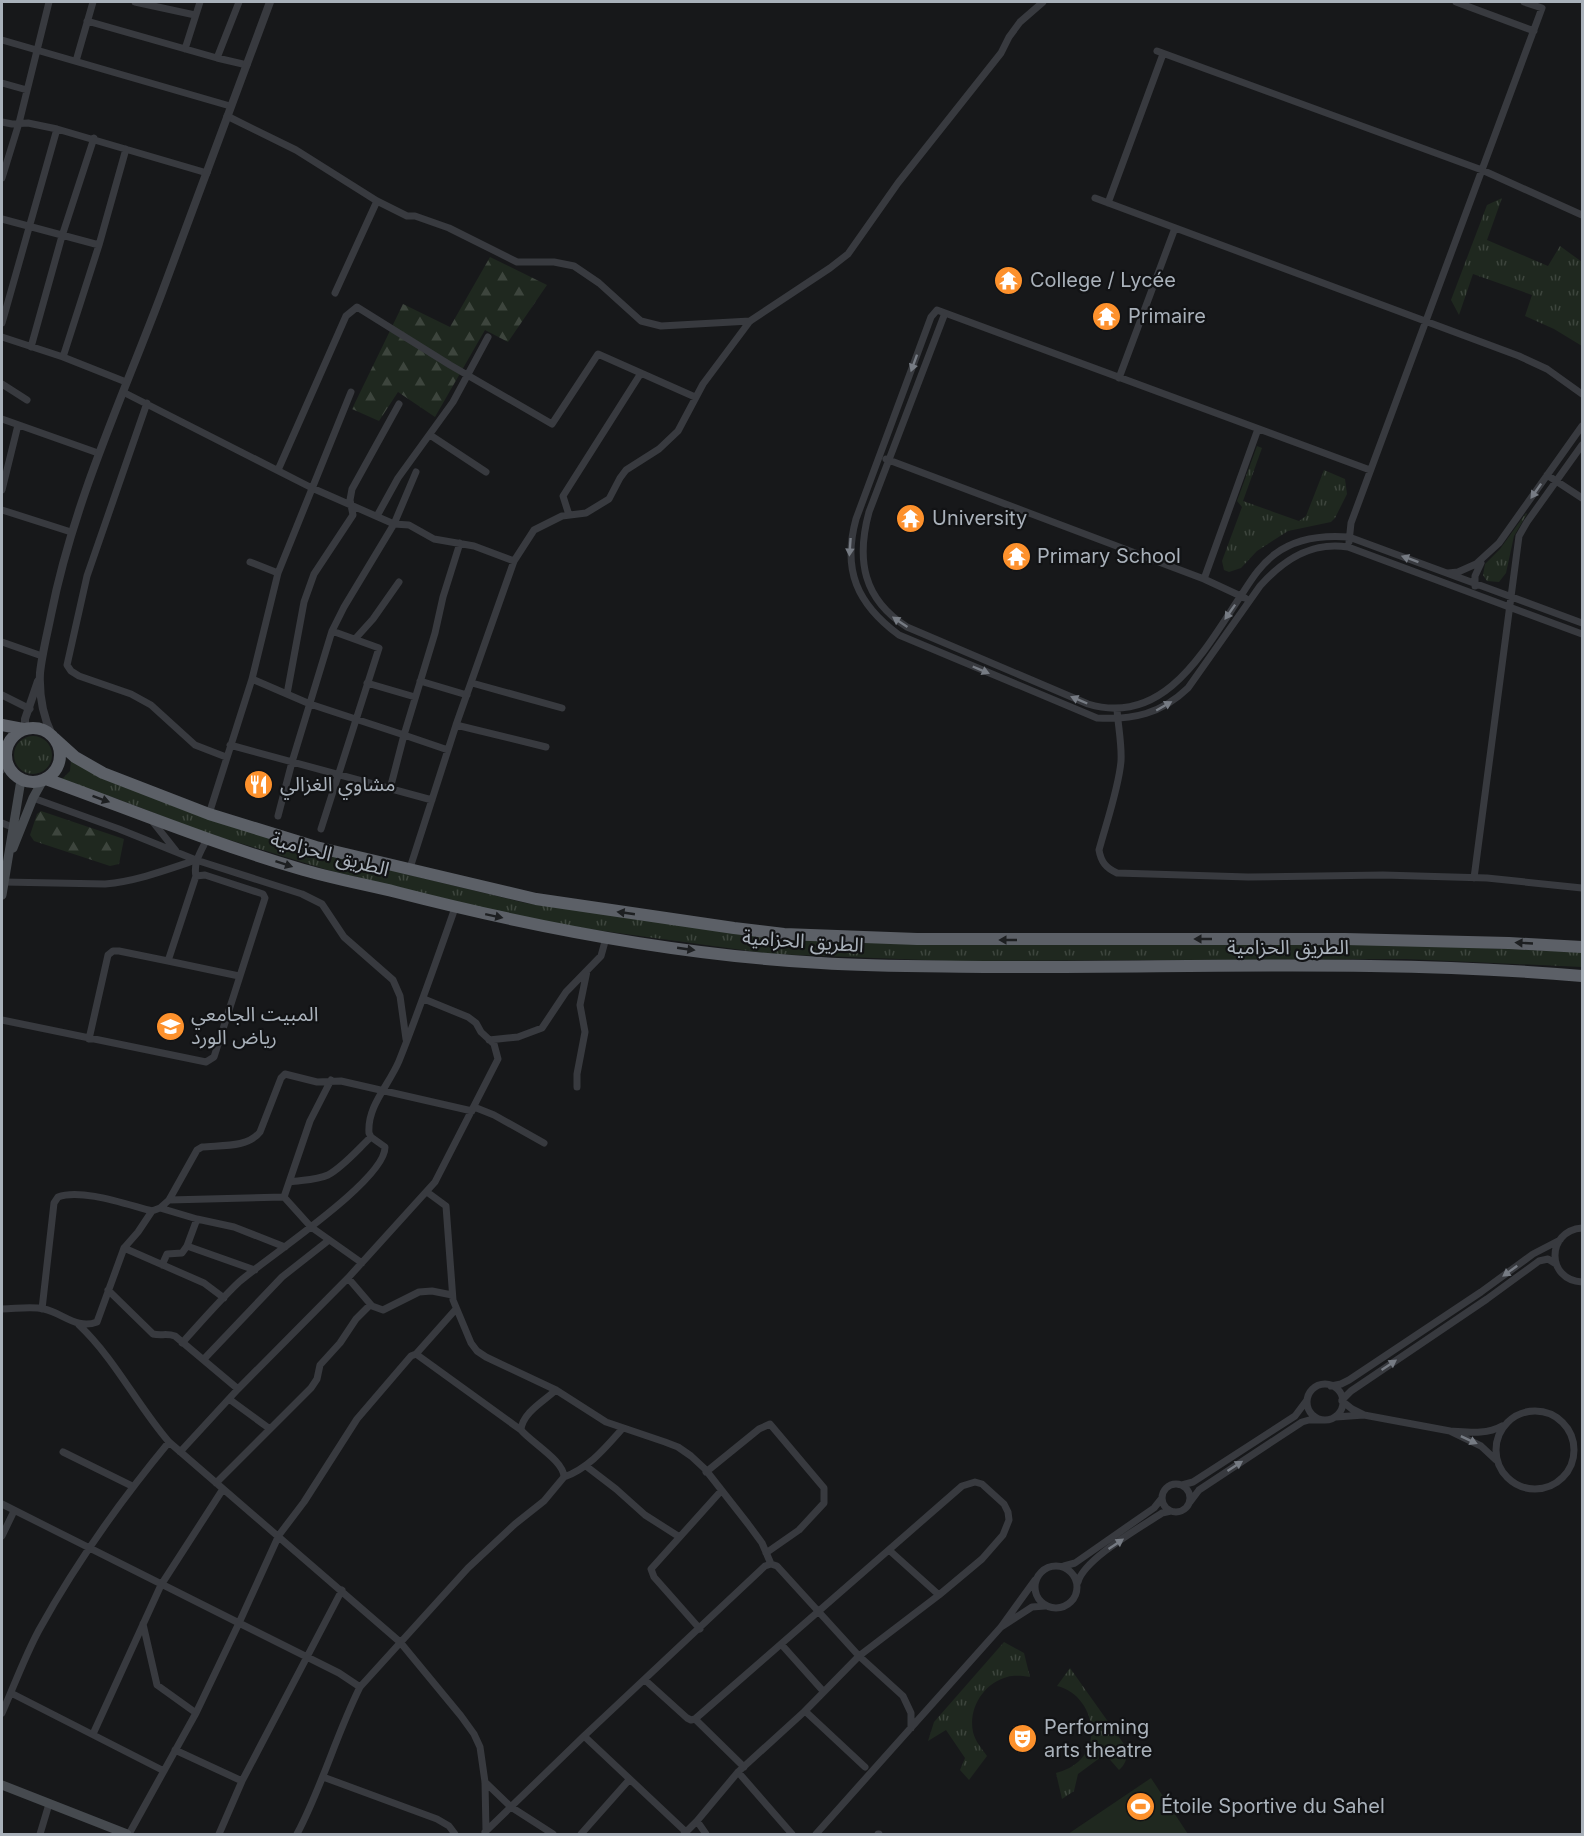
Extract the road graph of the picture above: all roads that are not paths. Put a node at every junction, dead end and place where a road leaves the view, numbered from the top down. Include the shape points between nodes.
1 (49, 2) edge
2 (93, 2) edge
3 (135, 2) edge
4 (200, 2) edge
5 (239, 2) edge
6 (270, 2) edge
7 (1043, 2) edge
8 (1456, 2) edge
9 (1524, 2) edge
10 (195, 15) junction
11 (87, 21) junction
12 (1534, 31) junction
13 (2, 40) edge
14 (185, 49) junction
15 (37, 50) junction
16 (217, 58) junction
17 (76, 61) junction
18 (247, 65) junction
19 (2, 83) edge
20 (27, 90) junction
21 (230, 106) junction
22 (227, 116) junction
23 (2, 122) edge
24 (19, 123) junction
25 (57, 129) junction
26 (94, 138) junction
27 (126, 149) junction
28 (1482, 170) junction
29 (207, 173) junction
30 (2, 178) edge
31 (1095, 198) dead end
32 (377, 201) junction
33 (1108, 203) junction
34 (1582, 215) edge
35 (2, 219) edge
36 (29, 227) junction
37 (1175, 228) junction
38 (62, 236) junction
39 (99, 245) junction
40 (335, 293) dead end
41 (945, 313) junction
42 (750, 321) junction
43 (1425, 321) junction
44 (2, 323) edge
45 (488, 336) dead end
46 (2, 337) edge
47 (31, 347) junction
48 (63, 357) junction
49 (641, 373) junction
50 (468, 374) junction
51 (1119, 378) junction
52 (126, 382) junction
53 (2, 384) edge
54 (123, 392) junction
55 (351, 392) dead end
56 (1582, 394) edge
57 (695, 397) junction
58 (27, 400) dead end
59 (147, 403) junction
60 (399, 404) dead end
61 (2, 419) edge
62 (18, 425) junction
63 (1582, 426) edge
64 (1258, 429) junction
65 (430, 435) junction
66 (1582, 445) edge
67 (98, 453) junction
68 (879, 457) junction
69 (889, 461) junction
70 (278, 470) junction
71 (1370, 470) junction
72 (416, 472) dead end
73 (486, 472) dead end
74 (1547, 475) junction
75 (1557, 481) junction
76 (312, 488) junction
77 (2, 490) edge
78 (1582, 498) edge
79 (352, 505) junction
80 (2, 510) edge
81 (569, 515) junction
82 (377, 516) junction
83 (394, 524) junction
84 (71, 532) junction
85 (1349, 537) junction
86 (460, 543) junction
87 (1348, 547) junction
88 (1485, 558) junction
89 (514, 561) junction
90 (250, 562) dead end
91 (278, 573) junction
92 (1446, 573) junction
93 (1204, 579) junction
94 (399, 582) dead end
95 (1474, 584) junction
96 (1241, 596) junction
97 (1481, 596) junction
98 (1512, 598) junction
99 (1250, 601) junction
100 (1510, 607) junction
101 (1582, 623) edge
102 (332, 631) junction
103 (1582, 634) edge
104 (355, 639) junction
105 (2, 642) edge
106 (42, 656) junction
107 (40, 675) junction
108 (252, 679) junction
109 (420, 681) junction
110 (367, 683) junction
111 (472, 683) junction
112 (287, 694) junction
113 (2, 695) edge
114 (467, 695) junction
115 (415, 697) junction
116 (310, 704) junction
117 (562, 708) dead end
118 (30, 709) junction
119 (1117, 709) junction
120 (356, 719) junction
121 (1118, 719) junction
122 (2, 725) edge
123 (456, 725) junction
124 (24, 729) junction
125 (404, 735) junction
126 (53, 736) junction
127 (230, 744) junction
128 (546, 747) dead end
129 (448, 750) junction
130 (226, 757) junction
131 (292, 762) junction
132 (4, 764) edge
133 (339, 774) junction
134 (21, 780) junction
135 (44, 780) junction
136 (390, 789) junction
137 (33, 798) junction
138 (432, 800) junction
139 (208, 814) junction
140 (278, 816) dead end
141 (149, 818) junction
142 (2, 823) edge
143 (12, 827) junction
144 (321, 829) dead end
145 (207, 839) junction
146 (177, 852) junction
147 (9, 858) junction
148 (196, 860) junction
149 (409, 871) junction
150 (196, 876) junction
151 (1474, 878) junction
152 (4, 882) junction
153 (1582, 888) edge
154 (2, 895) edge
155 (455, 908) junction
156 (606, 938) junction
157 (1582, 947) edge
158 (168, 961) junction
159 (587, 970) junction
160 (239, 976) junction
161 (1582, 976) edge
162 (424, 999) junction
163 (2, 1020) edge
164 (89, 1039) junction
165 (489, 1040) junction
166 (407, 1041) junction
167 (331, 1080) junction
168 (577, 1087) dead end
169 (383, 1090) junction
170 (473, 1109) junction
171 (370, 1137) junction
172 (544, 1143) dead end
173 (290, 1182) junction
174 (427, 1192) junction
175 (284, 1197) junction
176 (169, 1200) junction
177 (160, 1208) junction
178 (152, 1211) junction
179 (197, 1219) junction
180 (312, 1227) junction
181 (1582, 1228) edge
182 (329, 1240) junction
183 (1560, 1240) junction
184 (187, 1246) junction
185 (285, 1247) junction
186 (124, 1248) junction
187 (362, 1263) junction
188 (1556, 1264) junction
189 (162, 1265) junction
190 (255, 1270) junction
191 (348, 1278) junction
192 (1582, 1282) edge
193 (108, 1290) junction
194 (452, 1295) junction
195 (224, 1298) junction
196 (370, 1305) junction
197 (2, 1309) edge
198 (42, 1309) junction
199 (456, 1310) junction
200 (79, 1325) junction
201 (182, 1342) junction
202 (416, 1354) junction
203 (204, 1359) junction
204 (1331, 1386) junction
205 (238, 1389) junction
206 (556, 1390) junction
207 (229, 1399) junction
208 (1306, 1401) junction
209 (1342, 1401) junction
210 (1364, 1415) junction
211 (1334, 1417) junction
212 (1320, 1420) junction
213 (1504, 1425) junction
214 (270, 1429) junction
215 (622, 1429) junction
216 (521, 1430) junction
217 (1450, 1431) junction
218 (169, 1442) junction
219 (63, 1452) dead end
220 (180, 1452) junction
221 (1497, 1460) junction
222 (586, 1466) junction
223 (706, 1472) junction
224 (564, 1477) junction
225 (216, 1483) junction
226 (1182, 1485) junction
227 (132, 1486) junction
228 (223, 1489) junction
229 (721, 1491) junction
230 (1162, 1498) junction
231 (1190, 1502) junction
232 (2, 1504) edge
233 (14, 1511) junction
234 (1172, 1511) junction
235 (279, 1535) junction
236 (2, 1536) edge
237 (678, 1536) junction
238 (89, 1549) junction
239 (889, 1550) junction
240 (766, 1553) junction
241 (771, 1564) junction
242 (1063, 1567) junction
243 (1038, 1576) junction
244 (161, 1585) junction
245 (1078, 1585) junction
246 (342, 1590) junction
247 (939, 1595) junction
248 (1046, 1606) junction
249 (818, 1611) junction
250 (239, 1623) junction
251 (143, 1624) junction
252 (1000, 1627) junction
253 (700, 1629) junction
254 (400, 1642) junction
255 (781, 1644) junction
256 (859, 1656) junction
257 (307, 1657) junction
258 (645, 1680) junction
259 (360, 1687) junction
260 (823, 1691) junction
261 (11, 1693) junction
262 (805, 1711) junction
263 (2, 1713) edge
264 (196, 1713) junction
265 (695, 1719) junction
266 (911, 1728) junction
267 (93, 1734) junction
268 (584, 1736) junction
269 (175, 1750) junction
270 (865, 1767) dead end
271 (741, 1769) junction
272 (164, 1772) junction
273 (323, 1777) junction
274 (629, 1780) junction
275 (242, 1781) junction
276 (486, 1782) junction
277 (2, 1785) edge
278 (50, 1804) junction
279 (511, 1807) junction
280 (697, 1821) junction
281 (484, 1833) edge
282 (685, 1833) edge
283 (40, 1834) edge
284 (128, 1834) edge
285 (219, 1834) edge
286 (301, 1834) edge
287 (455, 1834) edge
288 (553, 1834) edge
289 (580, 1834) edge
290 (706, 1834) edge
291 (792, 1834) edge
292 (816, 1834) edge

1 - 15 street
2 - 11 street
3 - 10 street
4 - 10 street
5 - 16 street
6 - 18 street
7 - 42 street via 1014,29 1001,53 905,174 848,254
8 - 12 street
9 - 12 street via 1542,8
10 - 14 street
11 - 14 street
11 - 17 street
12 - 28 street
13 - 15 street
14 - 16 street
15 - 17 street
15 - 20 street
16 - 18 street
17 - 21 street
18 - 21 street
19 - 20 street
20 - 24 street
21 - 22 street
22 - 29 street
22 - 32 street via 296,150
23 - 24 street
24 - 25 street
24 - 30 street
25 - 26 street
25 - 36 street
26 - 27 street
26 - 38 street
27 - 29 street
27 - 39 street
28 - 33 street via 1160,53
28 - 34 street
28 - 43 street
29 - 52 street
31 - 33 street
32 - 40 street
32 - 42 street via 406,216 449,228 517,262 574,266 649,324
33 - 37 street
35 - 36 street
36 - 38 street
36 - 44 street
37 - 43 street
37 - 51 street
38 - 39 street
38 - 47 street
39 - 48 street
41 - 51 street
41 -> 68 street via 937,310 931,317
41 - 69 street
42 - 57 street
43 - 56 street via 1535,363
43 - 71 street
45 - 50 street
46 - 47 street
47 - 48 street
48 - 52 street
49 - 50 street via 598,354 552,424
49 - 57 street
49 - 81 street via 563,496
50 - 65 street
50 - 70 street via 357,307 346,316
51 - 64 street
52 - 54 street
53 - 58 street
54 - 59 street
54 - 67 street
55 - 76 street
57 - 81 street via 678,431 626,470 609,500 586,513
59 - 70 street
59 - 130 street via 87,576 67,665 79,676 151,705 195,745
60 - 79 street via 352,489
61 - 62 street
62 - 67 street
62 - 77 street
63 - 74 street
64 - 71 street
64 - 93 street
65 - 73 street
65 - 82 street via 398,478
66 - 75 street
67 - 84 street
68 - 69 street
68 -> 121 street via 850,539 852,572 879,619 899,635 1085,714
69 - 93 street
119 -> 69 street via 1088,704 907,627 878,602 868,583 862,548 869,512
70 - 76 street
71 - 85 street
72 - 83 street
74 - 75 street
74 -> 88 street
75 - 78 street
75 - 98 street via 1520,537
76 - 79 street
76 - 91 street
79 - 82 street
79 - 112 street via 353,515 320,563 304,602
80 - 84 street
81 - 89 street via 534,530
82 - 83 street
83 - 86 street via 409,525 434,539
83 - 102 street
84 - 106 street
85 - 87 street
92 -> 85 street
85 - 96 street via 1322,537 1287,547 1267,561
86 - 89 street
86 - 109 street
87 - 97 street
87 - 99 street via 1325,546 1298,554 1272,572
88 - 92 street via 1467,569
88 - 95 street via 1477,569
89 - 111 street
90 - 91 street
91 - 108 street
92 - 95 street
93 - 96 street
94 - 104 street
95 - 97 street
95 - 98 street
96 - 99 street
96 -> 119 street via 1175,684 1152,700
97 - 100 street
98 - 100 street
98 - 101 street
121 -> 99 street via 1157,711 1179,697
100 - 103 street
100 - 151 street
102 - 104 street
102 - 116 street
104 - 110 street via 379,648
105 - 106 street
106 - 107 street
107 - 118 street
107 - 126 street via 42,702
108 - 112 street
108 - 127 street
109 - 114 street
109 - 115 street
110 - 115 street
110 - 120 street
111 - 114 street
111 - 117 street
112 - 116 street
113 - 118 street
114 - 123 street
115 - 125 street
116 - 120 street
116 - 131 street
118 - 124 street
119 - 121 street
120 - 125 street
120 - 133 street
121 - 151 street via 1121,765 1099,850 1109,869 1118,873 1248,877
122 - 124 highway, الطريق الحزامية
123 - 128 street
123 - 129 street
124 - 126 highway, الطريق الحزامية via 42,729
124 - 132 highway via 7,746
125 - 129 street
125 - 136 street
126 - 135 highway via 60,760
126 - 139 highway, الطريق الحزامية via 96,770
127 - 130 street
127 - 131 street
129 - 138 street
130 - 139 street
131 - 133 street
131 - 140 street
132 - 134 highway
133 - 136 street
133 - 144 street
134 - 135 highway, الطريق الحزامية
134 - 143 main road
135 - 137 main road
135 -> 141 highway, الطريق الحزامية
136 - 138 street
137 - 146 street
137 - 147 main road
138 - 149 street
139 - 149 highway, الطريق الحزامية via 316,848
141 - 145 highway, الطريق الحزامية
141 - 146 street
142 - 143 street
143 - 147 main road
145 - 148 street
145 -> 155 highway, الطريق الحزامية via 298,868
146 - 148 street
147 - 152 main road
148 - 150 street
148 - 152 street via 149,876 105,884
148 - 166 street via 322,904 344,938 393,980 400,996
157 -> 149 highway, الطريق الحزامية via 1446,941 927,940 784,933 536,899
150 - 158 street
150 - 160 street via 205,875 264,896
151 - 153 street
152 - 154 main road
155 -> 156 highway, الطريق الحزامية
155 - 162 street
156 - 159 street via 601,956
156 -> 161 highway, الطريق الحزامية via 822,963 1402,966
158 - 160 street
158 - 164 street via 118,951 108,955
159 - 165 street via 566,992 542,1028 518,1037
159 - 168 street via 580,1005 585,1032
160 - 164 street via 214,1057 209,1062
162 - 165 street via 468,1017
162 - 166 street
163 - 164 street
165 - 170 street via 498,1059
166 - 169 street
167 - 169 street
167 - 173 street via 310,1121
167 - 176 street via 317,1082 284,1075 258,1135 247,1142 197,1150
169 - 170 street
169 - 171 street via 374,1107
170 - 172 street via 494,1115
170 - 174 street
171 - 173 street via 328,1175
171 - 180 street via 385,1147 383,1159
173 - 175 street
174 - 187 street
174 - 194 street via 446,1206
175 - 176 street
175 - 180 street
176 - 177 street
177 - 178 street
177 - 179 street
178 - 186 street
178 - 198 street via 97,1198 68,1194 58,1197 54,1203
179 - 184 street
179 - 185 street via 234,1227
180 - 182 street
180 - 185 street
181 - 183 street via 1570,1231
182 - 187 street
182 - 203 street via 276,1283
183 - 188 street
183 -> 204 street via 1533,1254 1349,1380
184 - 189 street via 182,1252 167,1254
184 - 190 street
185 - 190 street
186 - 189 street
186 - 193 street
187 - 191 street
188 - 192 street via 1567,1278
209 -> 188 street via 1539,1261 1548,1259
189 - 195 street via 204,1283
190 - 195 street
191 - 196 street
191 - 205 street
193 - 200 street via 97,1322
193 - 201 street via 153,1334 167,1333
194 - 196 street via 426,1291 410,1295 387,1309
194 - 199 street
195 - 201 street
196 - 214 street via 320,1365 315,1383
197 - 198 street
198 - 200 street
199 - 202 street
199 - 206 street via 467,1336 481,1354
200 - 218 street via 97,1341
201 - 203 street
202 - 216 street
202 - 235 street via 357,1419
203 - 205 street
204 - 208 street via 1314,1388
204 - 209 street via 1338,1390
205 - 207 street
206 - 215 street
206 - 216 street via 528,1415
207 - 214 street
207 - 220 street
208 - 212 street via 1311,1415
208 - 226 street via 1295,1416 1193,1482
209 - 210 street
209 - 211 street
210 - 211 street
210 - 217 street
211 - 212 street
231 -> 212 street via 1199,1490 1302,1422
213 - 217 street via 1493,1431
213 - 221 street via 1497,1438
213 - 221 street via 1523,1413 1538,1411 1552,1415 1569,1431 1573,1454 1564,1475 1537,1488 1509,1479
214 - 225 street
215 - 222 street
215 - 223 street via 678,1447
216 - 224 street via 561,1465
217 -> 221 street via 1481,1446
218 - 220 street
218 - 227 street
219 - 227 street
220 - 225 street
222 - 224 street
222 - 237 street via 645,1515
223 - 229 street
223 - 240 street via 770,1424 824,1488 824,1503 794,1535
224 - 254 street via 544,1501 468,1568
225 - 228 street
226 - 230 street via 1169,1486
226 - 231 street via 1190,1492
227 - 238 street
228 - 235 street
228 - 244 street
229 - 237 street
229 - 240 street
230 - 234 street
230 - 242 street via 1154,1508 1075,1563
231 - 234 street via 1184,1510
232 - 233 street
233 - 236 street
233 - 238 street
245 -> 234 street via 1082,1571 1104,1552 1162,1513
235 - 246 street
235 - 250 street
237 - 253 street via 651,1569
238 - 244 street
238 - 261 street via 39,1630
239 - 247 street
239 - 247 street via 962,1486 969,1482 982,1484 1004,1504 1009,1520 1003,1535 982,1559
239 - 249 street
240 - 241 street
241 - 249 street
241 - 253 street
242 - 243 street via 1049,1567
242 - 245 street via 1075,1576
243 - 248 street via 1036,1594
243 - 252 street
244 - 250 street
244 - 251 street
245 - 248 street via 1074,1599 1067,1605
246 - 254 street
246 - 257 street
247 - 256 street
248 - 252 street via 1032,1607
249 - 255 street
249 - 256 street
250 - 257 street
250 - 264 street
251 - 264 street via 157,1685
251 - 267 street
252 - 266 street
253 - 258 street
254 - 259 street
254 - 276 street via 474,1734
255 - 260 street
255 - 265 street
256 - 260 street
256 - 266 street via 903,1696
257 - 259 street
257 - 275 street
258 - 265 street via 687,1718
258 - 268 street
259 - 273 street
260 - 262 street
261 - 263 street
261 - 267 street
262 - 270 street
262 - 271 street
264 - 269 street
265 - 271 street
266 - 292 street
267 - 272 street
268 - 274 street
268 - 279 street
269 - 272 street
269 - 275 street
271 - 280 street
271 - 291 street
272 - 284 street
273 - 286 street
273 - 287 street via 438,1819
274 - 282 street
274 - 289 street
275 - 285 street
276 - 279 street
276 - 281 street
277 - 278 main road
278 - 283 street
278 - 284 main road
279 - 281 street
279 - 288 street
280 - 282 street
280 - 290 street

